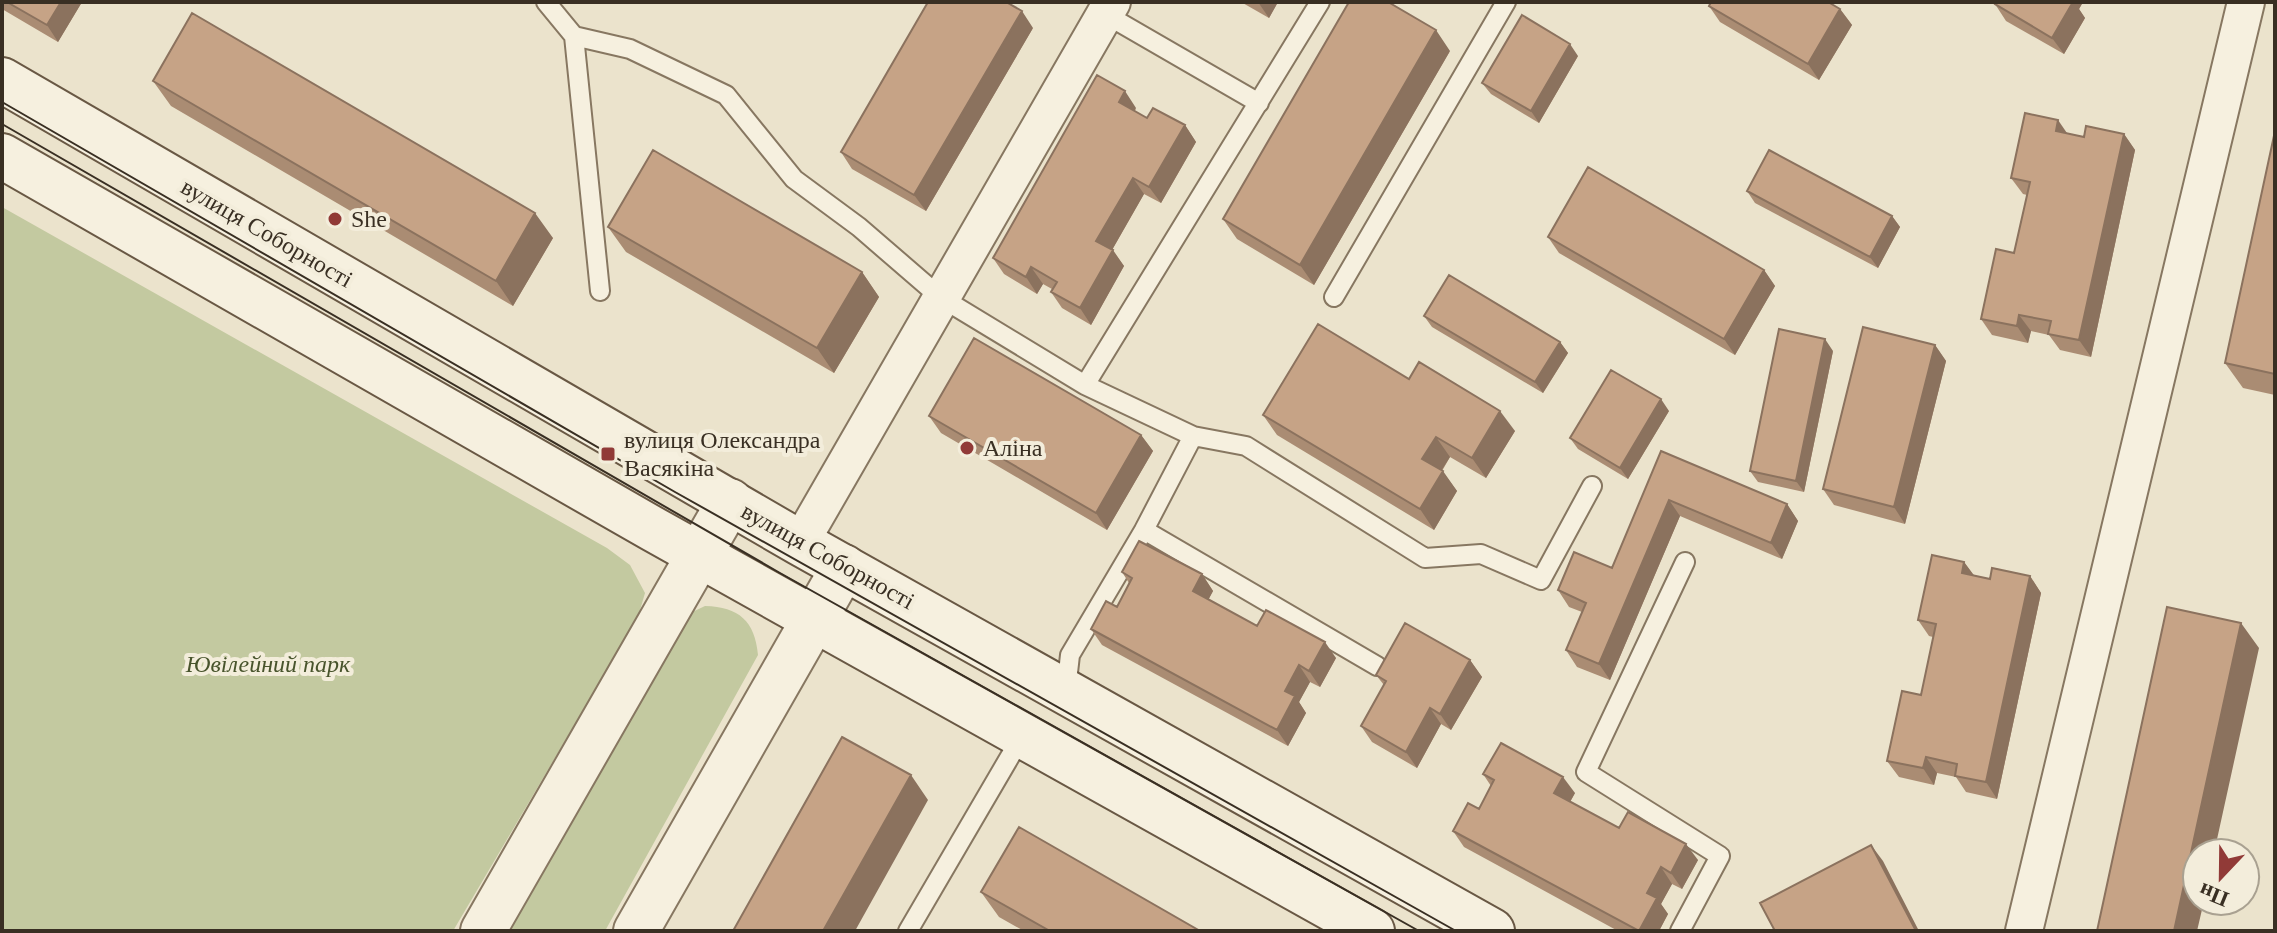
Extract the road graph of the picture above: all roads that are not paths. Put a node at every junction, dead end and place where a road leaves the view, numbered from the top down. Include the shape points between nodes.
1 (546, 2) edge
2 (1320, 2) edge
3 (1506, 2) edge
4 (2246, 2) edge
5 (1109, 8) edge
6 (574, 36) junction
7 (2, 80) edge
8 (1259, 103) junction
9 (2, 156) edge
10 (600, 291) dead end
11 (940, 297) junction
12 (1334, 297) dead end
13 (1085, 385) junction
14 (1193, 436) junction
15 (1592, 486) dead end
16 (730, 501) junction
17 (1144, 530) junction
18 (800, 543) junction
19 (698, 554) junction
20 (1685, 562) dead end
21 (844, 567) junction
22 (814, 619) junction
23 (1377, 666) edge
24 (1066, 690) junction
25 (1022, 736) junction
26 (910, 930) edge
27 (483, 931) edge
28 (636, 931) edge
29 (1372, 931) edge
30 (1492, 931) edge
31 (1680, 931) edge
32 (2024, 931) edge

1 - 6 lane
2 - 8 lane
3 - 12 lane
4 - 32 street
5 - 8 lane
5 - 11 street
6 - 10 lane
6 - 11 lane via 630,49 726,95 794,179
7 - 16 main road, вулиця Соборності
8 - 13 lane
9 - 19 main road
11 - 13 lane
11 - 18 street
13 - 14 lane
14 - 15 lane via 1246,446 1425,558 1481,554 1541,580
14 - 17 lane
16 - 18 main road, вулиця Соборності
16 - 19 main road
17 - 23 lane
17 - 24 lane via 1070,655
18 - 21 main road, вулиця Соборності
19 - 22 main road
19 - 27 main road
20 - 31 lane via 1586,772 1720,856
21 - 22 main road
21 - 24 main road, вулиця Соборності
22 - 25 main road
22 - 28 main road
24 - 30 main road, вулиця Соборності
25 - 26 lane
25 - 29 main road

